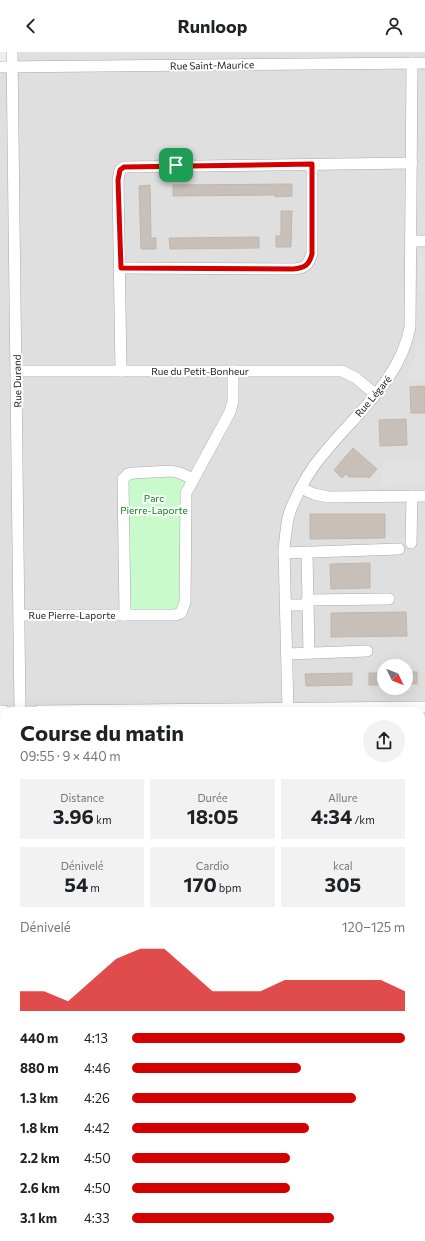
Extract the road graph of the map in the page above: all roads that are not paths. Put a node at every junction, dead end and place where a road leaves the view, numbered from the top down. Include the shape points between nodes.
1 (12, 52) edge
2 (412, 63) junction
3 (425, 63) edge
4 (0, 67) edge
5 (12, 67) junction
6 (412, 163) junction
7 (312, 164) junction
8 (411, 241) junction
9 (425, 241) edge
10 (121, 268) junction
11 (17, 371) junction
12 (121, 371) junction
13 (234, 371) junction
14 (375, 394) junction
15 (193, 479) junction
16 (301, 488) junction
17 (412, 496) junction
18 (425, 496) edge
19 (411, 543) dead end
20 (399, 549) dead end
21 (306, 552) junction
22 (284, 553) junction
23 (389, 599) dead end
24 (307, 602) junction
25 (286, 605) junction
26 (19, 615) junction
27 (125, 615) junction
28 (367, 651) dead end
29 (309, 653) junction
30 (287, 654) junction
31 (20, 707) edge
32 (288, 707) edge

1 - 5 street, Rue Durand
2 - 3 street, Rue Saint-Maurice
2 - 5 street, Rue Saint-Maurice
2 - 6 street, Rue Légaré
4 - 5 street, Rue Saint-Maurice
5 - 11 street, Rue Durand
6 - 7 street
6 - 8 street, Rue Légaré
7 - 10 street via 312,254 306,266 293,269
7 - 10 street via 124,167 120,170 118,180
8 - 9 street
8 - 14 street, Rue Légaré via 410,327 407,341 393,372
10 - 12 street
11 - 12 street, Rue du Petit-Bonheur
11 - 26 street, Rue Durand
12 - 13 street, Rue du Petit-Bonheur
13 - 14 street, Rue du Petit-Bonheur via 342,371 356,378
13 - 15 street, Rue Pierre-Laporte via 230,412
14 - 16 street, Rue Légaré via 324,453
15 - 27 street, Rue Pierre-Laporte via 186,493 184,608 181,613 175,615
15 - 27 street, Rue Pierre-Laporte via 170,471 128,474 123,479
16 - 17 street via 328,497
16 - 22 street, Rue Légaré via 292,505
17 - 18 street
17 - 19 street
20 - 21 street
21 - 22 street
21 - 24 street
22 - 25 street, Rue Légaré
23 - 24 street
24 - 25 street
24 - 29 street
25 - 30 street, Rue Légaré
26 - 27 street, Rue Pierre-Laporte
26 - 31 street, Rue Durand
28 - 29 street
29 - 30 street
30 - 32 street, Rue Légaré

